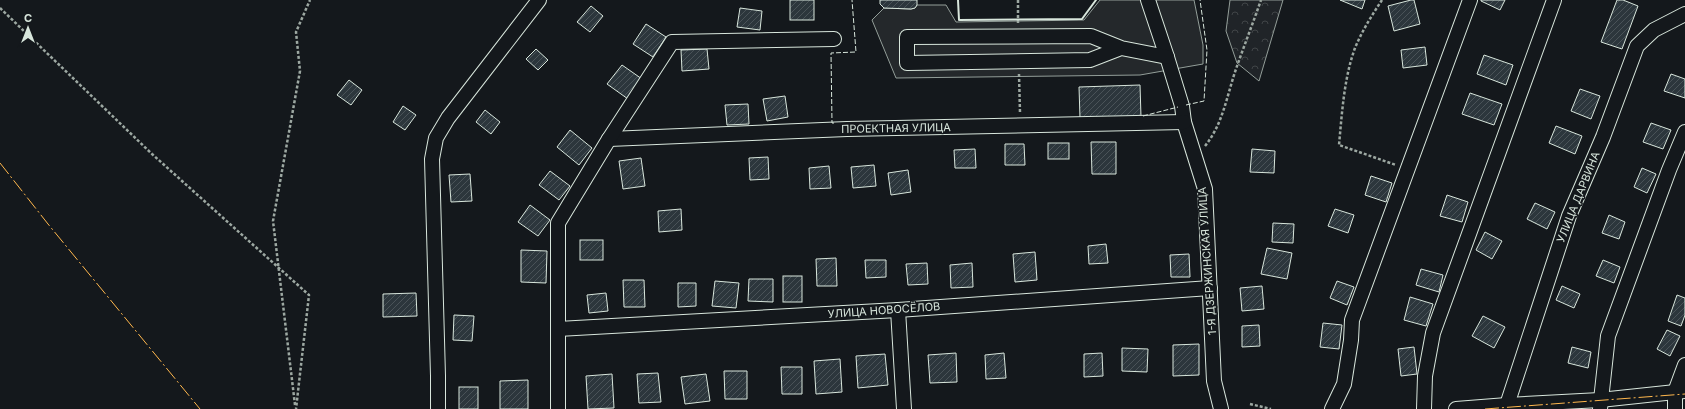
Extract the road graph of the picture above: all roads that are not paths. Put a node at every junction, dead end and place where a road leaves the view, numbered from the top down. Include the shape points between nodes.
1 (539, 0) edge
2 (1148, 0) edge
3 (1470, 0) edge
4 (1554, 0) edge
5 (1685, 14) edge
6 (834, 40) dead end
7 (1121, 48) junction
8 (1167, 57) junction
9 (1184, 122) junction
10 (1685, 132) edge
11 (609, 139) junction
12 (1210, 288) junction
13 (898, 310) junction
14 (558, 329) junction
15 (1685, 364) edge
16 (1680, 391) edge
17 (1600, 405) edge
18 (1508, 407) edge
19 (438, 409) edge
20 (558, 409) edge
21 (904, 409) edge
22 (1221, 409) edge
23 (1332, 409) edge
24 (1424, 409) edge
25 (1456, 409) edge
26 (1676, 409) edge

1 - 19 street via 448,118 436,138 432,159
2 - 8 street, 1-Я ДЗЕРЖИНСКАЯ УЛИЦА
3 - 23 street via 1352,320 1344,384
4 - 24 street via 1433,333 1425,376
5 - 18 street, УЛИЦА ДАРВИНА via 1654,30 1637,46 1603,137 1568,216
6 - 11 street via 672,42
7 - 7 street via 1091,36 907,37 907,63 1090,60
7 - 8 street
8 - 9 street, 1-Я ДЗЕРЖИНСКАЯ УЛИЦА via 1182,106
9 - 11 street, ПРОЕКТНАЯ УЛИЦА via 847,129
9 - 12 street, 1-Я ДЗЕРЖИНСКАЯ УЛИЦА via 1205,189
10 - 17 street via 1608,336
11 - 14 street via 558,223
12 - 13 street, УЛИЦА НОВОСЁЛОВ
12 - 22 street, 1-Я ДЗЕРЖИНСКАЯ УЛИЦА via 1214,381
13 - 14 street, УЛИЦА НОВОСЁЛОВ
13 - 21 street
14 - 20 street
15 - 16 street
16 - 17 street
16 - 26 street
17 - 18 street
18 - 25 street

